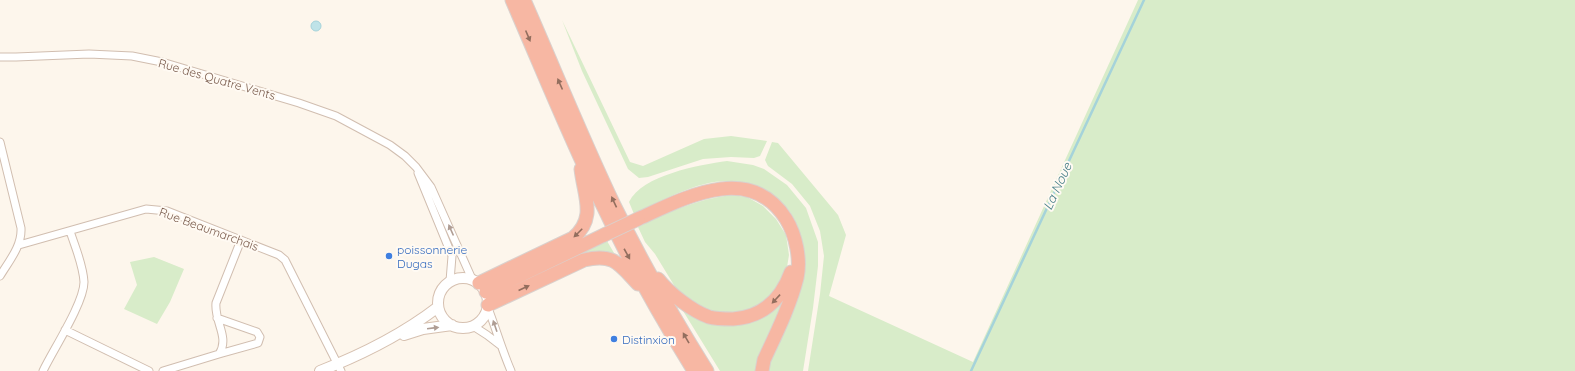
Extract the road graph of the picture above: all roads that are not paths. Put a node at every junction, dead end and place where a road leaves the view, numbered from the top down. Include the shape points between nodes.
1 (512, 0) edge
2 (524, 0) edge
3 (0, 57) edge
4 (0, 142) edge
5 (579, 156) junction
6 (416, 167) junction
7 (70, 231) junction
8 (794, 237) junction
9 (241, 240) junction
10 (19, 245) junction
11 (644, 262) junction
12 (0, 276) edge
13 (450, 281) junction
14 (483, 293) junction
15 (650, 297) junction
16 (438, 307) junction
17 (217, 318) junction
18 (452, 325) junction
19 (473, 326) junction
20 (65, 330) junction
21 (387, 340) junction
22 (500, 345) junction
23 (219, 354) junction
24 (339, 368) edge
25 (43, 371) edge
26 (149, 371) edge
27 (163, 371) edge
28 (320, 371) edge
29 (511, 371) edge
30 (694, 371) edge
31 (707, 371) edge
32 (762, 371) edge

1 -> 5 highway
11 -> 2 highway via 608,190
3 - 6 street, Rue des Quatre Vents via 89,54 132,56 162,62 336,116 390,145
4 - 10 street via 21,228
5 -> 14 highway via 588,209 588,217 580,232
5 -> 15 highway via 620,242
6 - 13 street, Rue des Quatre Vents via 452,256
14 -> 6 street, Rue des Quatre Vents via 431,187
7 - 9 street, Rue Beaumarchais via 146,209 156,209
7 - 10 street, Rue Beaumarchais
7 - 20 street via 84,283 82,294
8 -> 11 highway via 792,269 782,292 763,310 747,318 710,317 696,311 660,281
8 - 14 highway, bridge via 789,224 770,201 745,189 709,190 694,194 604,234
8 - 32 highway via 797,277
9 - 17 street via 216,303
9 - 24 street, Rue Beaumarchais via 279,255 285,260
10 - 12 street
31 -> 11 highway
13 - 14 street via 464,277
13 - 16 street via 440,292
14 -> 15 highway via 595,257 614,261
14 - 19 street via 484,317
22 -> 14 street, Rue des Quatre Vents
15 - 30 highway
16 - 18 street via 446,322
16 - 21 street
17 - 23 street via 224,341
17 - 23 street via 257,332 260,337 258,343
18 - 19 street via 459,328
21 -> 18 street via 423,329
19 - 22 street
20 - 25 street
20 - 26 street
21 - 24 street
22 - 29 street, Rue des Quatre Vents
23 - 27 street
24 - 28 street

